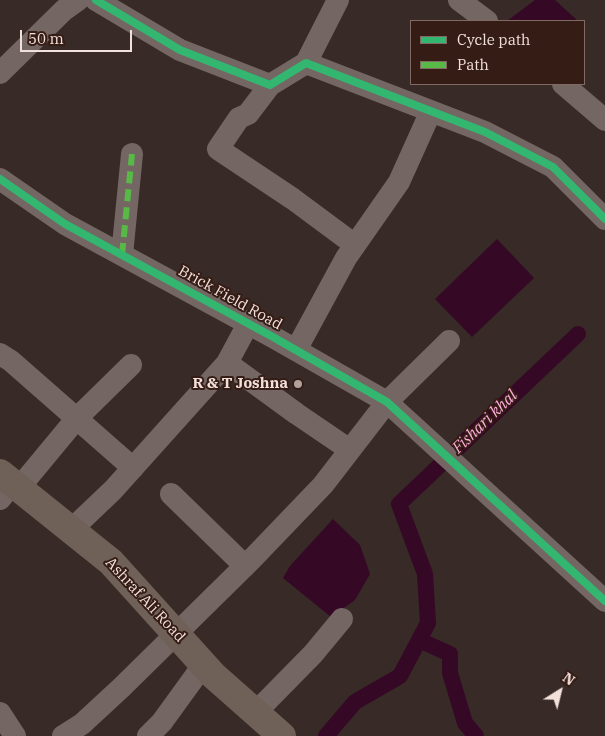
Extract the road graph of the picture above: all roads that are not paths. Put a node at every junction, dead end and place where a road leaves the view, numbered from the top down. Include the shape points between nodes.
1 (78, 0) edge
2 (96, 0) edge
3 (338, 0) edge
4 (459, 0) edge
5 (486, 20) edge
6 (306, 63) junction
7 (0, 73) edge
8 (270, 85) junction
9 (564, 85) edge
10 (431, 111) junction
11 (605, 120) edge
12 (132, 154) dead end
13 (0, 179) edge
14 (605, 219) edge
15 (356, 245) junction
16 (122, 255) junction
17 (248, 324) junction
18 (449, 341) dead end
19 (296, 350) junction
20 (0, 354) edge
21 (227, 363) junction
22 (131, 365) dead end
23 (387, 402) junction
24 (77, 418) junction
25 (350, 450) junction
26 (133, 468) junction
27 (8, 486) edge
28 (171, 494) dead end
29 (71, 530) junction
30 (245, 566) junction
31 (605, 601) edge
32 (342, 619) dead end
33 (176, 633) junction
34 (204, 664) junction
35 (0, 713) edge
36 (255, 713) junction
37 (15, 736) edge
38 (63, 736) edge
39 (148, 736) edge
40 (282, 736) edge

1 - 7 street
2 - 8 street via 180,50
3 - 6 street
4 - 5 street
6 - 8 street
6 - 10 street
8 - 15 street via 248,114 239,118 218,149
9 - 11 street
10 - 14 street via 485,132 553,167
10 - 15 street via 398,182
12 - 16 street
13 - 16 street, Brick Field Road via 65,224
15 - 19 street
16 - 17 street, Brick Field Road
17 - 19 street, Brick Field Road
17 - 21 street
18 - 23 street
19 - 23 street, Brick Field Road
20 - 24 street
21 - 25 street
21 - 26 street
22 - 24 street
23 - 25 street
23 - 31 street, Brick Field Road
24 - 26 street
24 - 27 street
25 - 30 street via 323,486
26 - 29 street
27 - 29 main road, Ashraf Ali Road
28 - 30 street
29 - 33 main road, Ashraf Ali Road via 111,562
30 - 33 street
32 - 36 street
33 - 34 main road, Ashraf Ali Road
33 - 38 street via 116,694
34 - 36 main road, Ashraf Ali Road
34 - 39 street
35 - 37 street
36 - 40 main road, Ashraf Ali Road

